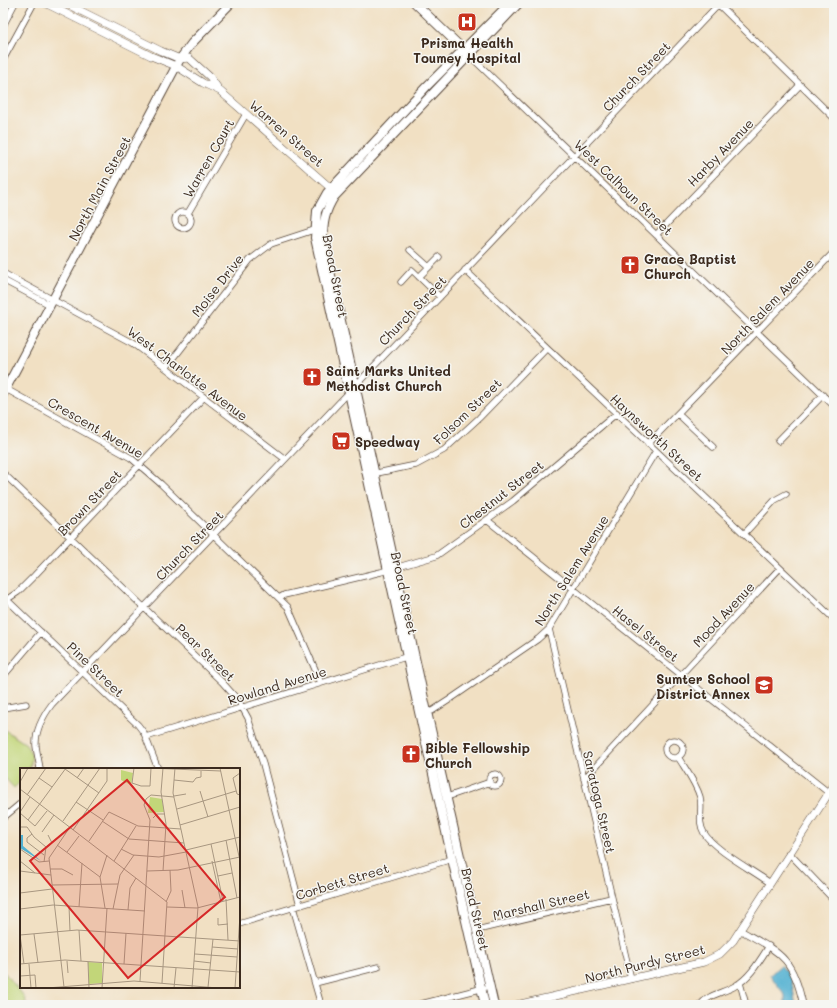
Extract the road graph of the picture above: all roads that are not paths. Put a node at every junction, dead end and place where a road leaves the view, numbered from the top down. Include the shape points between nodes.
1 (15, 3) edge
2 (34, 3) edge
3 (45, 3) edge
4 (65, 3) edge
5 (231, 3) edge
6 (414, 3) edge
7 (510, 3) edge
8 (519, 3) edge
9 (718, 4) edge
10 (3, 26) edge
11 (466, 53) junction
12 (3, 60) edge
13 (178, 62) junction
14 (800, 85) junction
15 (220, 91) junction
16 (246, 114) junction
17 (834, 118) edge
18 (575, 156) junction
19 (334, 191) junction
20 (188, 213) dead end
21 (323, 226) junction
22 (315, 230) junction
23 (656, 235) junction
24 (410, 250) dead end
25 (834, 252) edge
26 (439, 257) dead end
27 (429, 267) junction
28 (465, 270) junction
29 (3, 273) edge
30 (419, 277) junction
31 (3, 280) edge
32 (401, 282) dead end
33 (440, 297) junction
34 (51, 302) junction
35 (758, 332) junction
36 (547, 348) junction
37 (166, 368) junction
38 (356, 385) junction
39 (4, 391) edge
40 (348, 392) junction
41 (823, 395) junction
42 (204, 397) junction
43 (834, 406) edge
44 (617, 413) junction
45 (678, 414) junction
46 (778, 441) dead end
47 (648, 444) junction
48 (713, 448) dead end
49 (656, 451) junction
50 (285, 459) junction
51 (140, 465) junction
52 (3, 473) edge
53 (371, 474) junction
54 (786, 494) dead end
55 (487, 520) junction
56 (214, 534) junction
57 (744, 534) junction
58 (71, 538) junction
59 (780, 568) junction
60 (392, 569) junction
61 (574, 589) junction
62 (280, 598) junction
63 (4, 599) edge
64 (144, 608) junction
65 (834, 609) edge
66 (832, 617) edge
67 (549, 629) junction
68 (41, 632) junction
69 (410, 656) junction
70 (84, 672) junction
71 (6, 673) dead end
72 (681, 675) junction
73 (321, 683) junction
74 (26, 704) dead end
75 (243, 707) junction
76 (3, 708) edge
77 (423, 713) junction
78 (146, 737) junction
79 (678, 757) dead end
80 (40, 768) edge
81 (158, 768) edge
82 (584, 780) junction
83 (490, 782) dead end
84 (834, 785) edge
85 (828, 793) junction
86 (447, 797) junction
87 (20, 805) edge
88 (3, 818) edge
89 (789, 853) junction
90 (452, 859) junction
91 (770, 882) junction
92 (611, 898) junction
93 (834, 900) edge
94 (300, 905) junction
95 (293, 907) junction
96 (240, 924) edge
97 (477, 930) junction
98 (740, 930) junction
99 (769, 946) junction
100 (378, 967) dead end
101 (631, 979) junction
102 (315, 983) junction
103 (740, 983) junction
104 (486, 987) junction
105 (321, 1005) edge
106 (417, 1005) edge
107 (485, 1005) edge
108 (494, 1005) edge
109 (516, 1005) edge
110 (700, 1005) edge
111 (746, 1005) edge
112 (803, 1005) edge

1 - 10 street
2 - 12 street
3 - 13 street via 157,59
4 - 13 street
5 - 13 main road, North Main Street via 192,43
6 - 11 main road, West Calhoun Street
7 - 11 main road
8 - 11 main road
9 - 14 street
9 - 18 street, Church Street
11 - 18 street, West Calhoun Street
11 - 19 main road
13 - 15 street, Warren Street via 203,83
13 - 15 street, Warren Street via 189,58 210,77
13 - 34 main road, North Main Street
14 - 17 street
14 - 23 street, Harby Avenue
15 - 16 street, Warren Street
16 - 19 street, Warren Street
16 - 20 street, Warren Court
18 - 23 street, West Calhoun Street
18 - 28 street, Church Street
19 - 21 main road, Broad Street
19 - 22 main road, Broad Street via 320,204
21 - 22 street, Moise Drive
21 - 38 main road, Broad Street via 323,239
22 - 37 street, Moise Drive via 271,244 250,260
22 - 40 main road, Broad Street via 315,242
23 - 35 street, West Calhoun Street
24 - 27 street
25 - 35 street, North Salem Avenue
26 - 27 street
27 - 30 street
28 - 33 street, Church Street
28 - 36 street, Haynsworth Street
29 - 34 street
30 - 32 street via 412,270
30 - 33 street
31 - 34 street
33 - 38 street, Church Street
34 - 37 street, West Charlotte Avenue via 123,336
34 - 39 main road, North Main Street
35 - 41 street, West Calhoun Street
35 - 45 street, North Salem Avenue
36 - 44 street, Haynsworth Street
36 - 53 street, Folsom Street via 444,450 416,465
37 - 42 street, West Charlotte Avenue
38 - 40 street, Church Street
38 - 53 main road, Broad Street
39 - 51 street, Crescent Avenue
40 - 50 street, Church Street
40 - 53 main road, Broad Street
41 - 43 street, West Calhoun Street
41 - 46 street
42 - 50 street, West Charlotte Avenue
42 - 51 street, Brown Street
44 - 47 street, Haynsworth Street
44 - 55 street, Chestnut Street via 530,488
45 - 47 street, North Salem Avenue
45 - 48 street
47 - 49 street, Haynsworth Street
49 - 57 street, Haynsworth Street
49 - 61 street, North Salem Avenue
50 - 56 street, Church Street
51 - 56 street, Crescent Avenue
51 - 58 street, Brown Street
52 - 58 street, Pear Street
53 - 60 main road, Broad Street
54 - 57 street via 775,500
55 - 60 street, Chestnut Street via 436,556
55 - 61 street, Hasel Street
56 - 62 street, Crescent Avenue
56 - 64 street, Church Street
57 - 59 street, Haynsworth Street
58 - 63 street, Brown Street via 18,592
58 - 64 street, Pear Street
59 - 66 street, Haynsworth Street
59 - 72 street, Mood Avenue
60 - 62 street
60 - 69 main road, Broad Street
61 - 67 street, North Salem Avenue
61 - 72 street, Hasel Street
62 - 73 street, Crescent Avenue via 293,617
63 - 68 street, Pine Street
64 - 70 street, Church Street
64 - 75 street, Pear Street via 222,682
65 - 66 street
67 - 77 street, North Salem Avenue via 449,700
67 - 82 street, Saratoga Street
68 - 70 street, Pine Street
68 - 71 street
69 - 73 street, Rowland Avenue
69 - 77 main road, Broad Street
70 - 78 street, Pine Street via 138,724
70 - 80 street, Church Street via 52,704 42,721 36,745
72 - 82 street, Mood Avenue
72 - 85 street, Hasel Street
73 - 75 street, Rowland Avenue
74 - 76 street
75 - 78 street, Rowland Avenue
75 - 94 street, Pear Street via 263,764
77 - 86 main road, Broad Street
77 - 90 main road, Broad Street
78 - 81 street, Pine Street
79 - 91 street via 699,793 700,823 707,837
82 - 92 street, Saratoga Street
83 - 86 street
84 - 85 street, North Purdy Street
85 - 89 street, North Purdy Street
86 - 97 main road, Broad Street
87 - 88 street
89 - 91 street, North Purdy Street
89 - 93 street
90 - 94 street, Corbett Street
90 - 104 main road, Broad Street
91 - 98 street, North Purdy Street
92 - 97 street, Marshall Street
92 - 101 street, Saratoga Street
94 - 95 street, Corbett Street
95 - 96 street, Corbett Street
95 - 102 street
97 - 104 main road, Broad Street
98 - 99 street
98 - 101 street, North Purdy Street via 728,948 713,959
99 - 103 street
99 - 112 street via 792,968
100 - 102 street
101 - 109 street, North Purdy Street
102 - 105 street
103 - 110 street via 707,998
103 - 111 street
104 - 106 street
104 - 107 main road, Broad Street
104 - 108 main road, Broad Street

